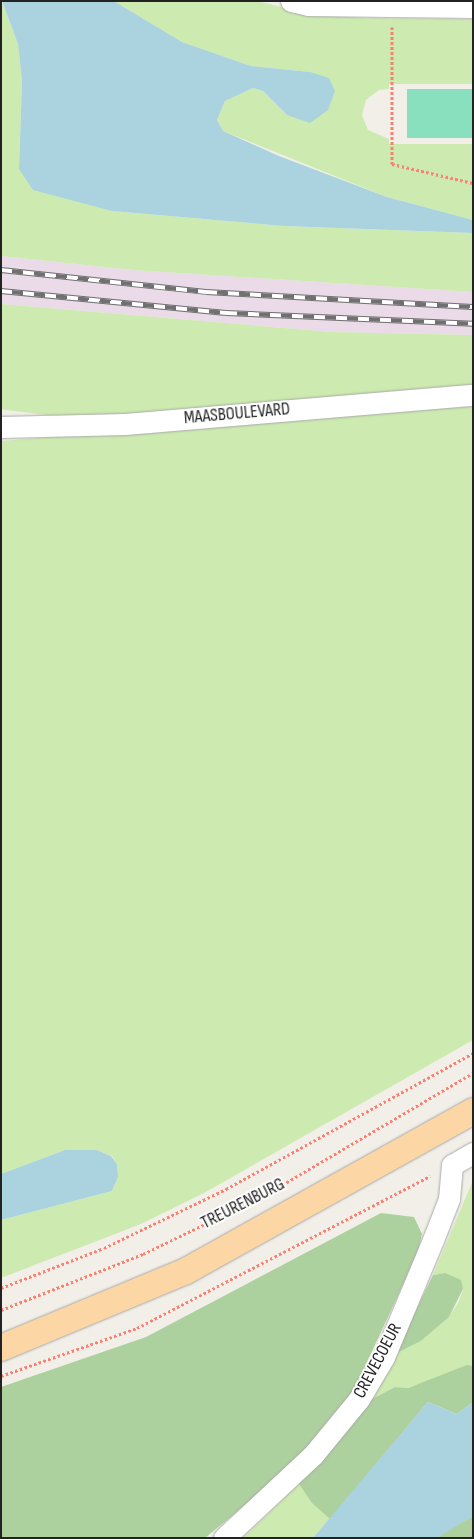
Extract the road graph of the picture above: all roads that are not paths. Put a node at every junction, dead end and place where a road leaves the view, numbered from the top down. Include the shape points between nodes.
1 (291, 1) edge
2 (371, 4) edge
3 (473, 7) edge
4 (473, 395) edge
5 (1, 427) edge
6 (473, 1110) edge
7 (473, 1152) edge
8 (1, 1348) edge
9 (224, 1538) edge

1 - 2 street
2 - 3 street
4 - 5 street, MAASBOULEVARD via 125,424
6 - 8 main road, TREURENBURG via 186,1271
7 - 9 street, CREVECOEUR via 452,1164 449,1199 433,1240 384,1357 359,1399 313,1455

